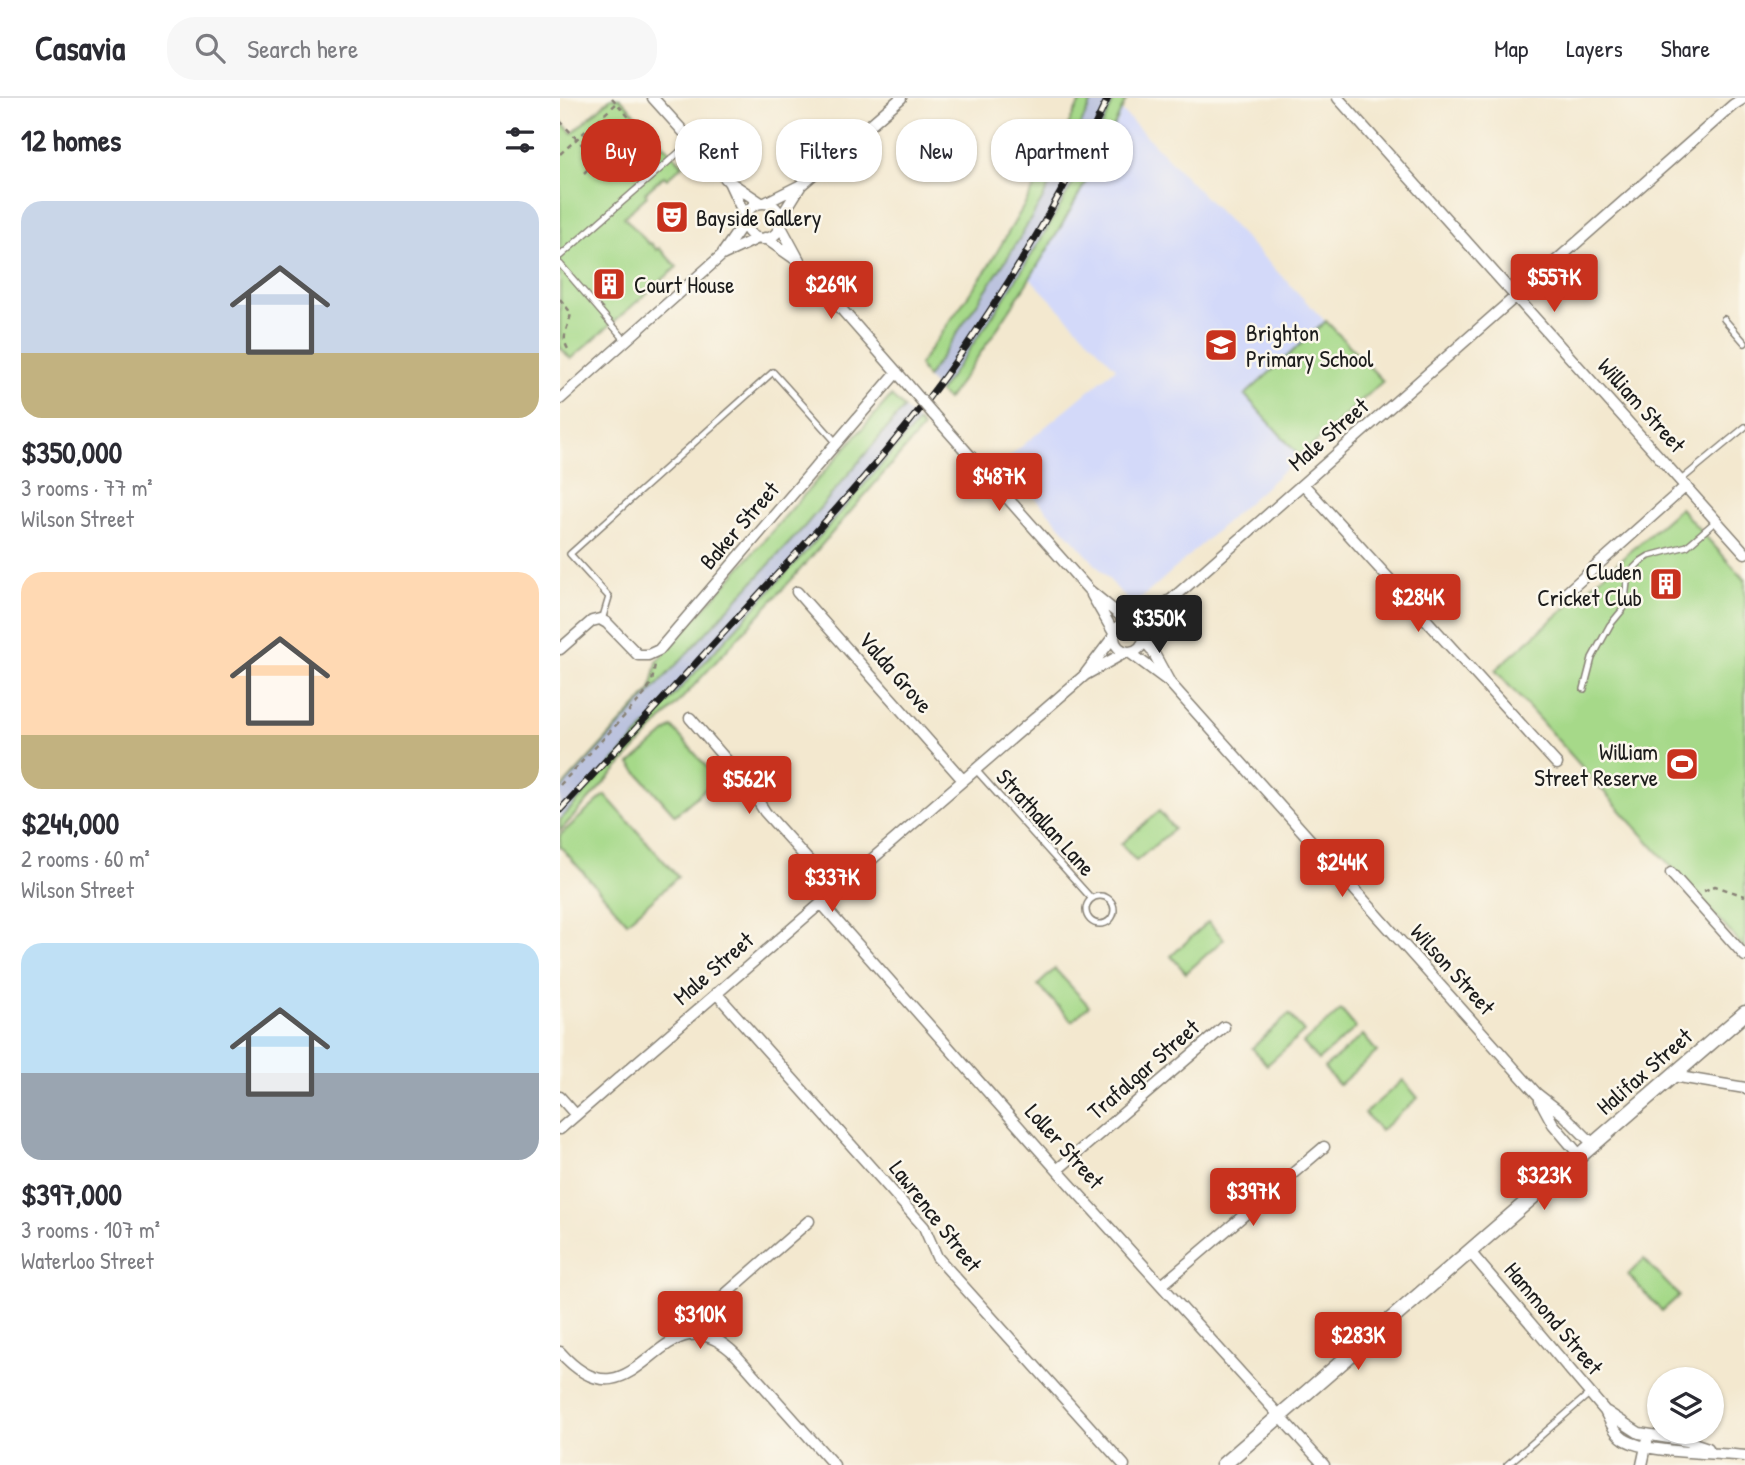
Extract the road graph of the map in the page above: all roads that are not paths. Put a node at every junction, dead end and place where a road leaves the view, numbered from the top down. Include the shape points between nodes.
1 (653, 98) edge
2 (901, 98) edge
3 (1338, 98) edge
4 (1744, 98) edge
5 (1735, 101) edge
6 (675, 122) edge
7 (675, 156) edge
8 (728, 182) edge
9 (730, 182) edge
10 (801, 185) junction
11 (763, 203) junction
12 (745, 218) junction
13 (780, 222) junction
14 (761, 238) junction
15 (722, 255) junction
16 (560, 257) edge
17 (800, 262) junction
18 (560, 264) edge
19 (1516, 296) junction
20 (1724, 319) dead end
21 (625, 341) junction
22 (1745, 343) edge
23 (897, 372) junction
24 (561, 396) edge
25 (1745, 427) edge
26 (837, 443) junction
27 (1684, 483) junction
28 (1303, 484) junction
29 (1717, 520) junction
30 (1745, 553) edge
31 (1089, 590) junction
32 (797, 592) dead end
33 (1565, 594) dead end
34 (1171, 600) junction
35 (602, 620) junction
36 (1130, 621) junction
37 (1114, 634) junction
38 (1144, 640) junction
39 (560, 649) edge
40 (1127, 652) junction
41 (1085, 675) junction
42 (1170, 683) junction
43 (1584, 689) dead end
44 (690, 718) dead end
45 (1557, 764) dead end
46 (975, 769) junction
47 (963, 780) junction
48 (1671, 873) dead end
49 (835, 890) junction
50 (1091, 898) junction
51 (821, 903) junction
52 (1745, 956) edge
53 (716, 993) junction
54 (1745, 1013) edge
55 (1224, 1027) dead end
56 (1672, 1076) junction
57 (1745, 1088) edge
58 (1537, 1094) junction
59 (560, 1097) edge
60 (576, 1115) junction
61 (560, 1129) edge
62 (1594, 1145) junction
63 (1324, 1147) dead end
64 (1581, 1157) junction
65 (1057, 1170) junction
66 (809, 1221) dead end
67 (1470, 1252) junction
68 (1161, 1285) junction
69 (686, 1335) junction
70 (560, 1352) edge
71 (1590, 1393) junction
72 (1279, 1417) junction
73 (1647, 1441) joint
74 (1696, 1444) edge
75 (1745, 1456) edge
76 (834, 1465) edge
77 (1124, 1465) edge
78 (1223, 1465) edge
79 (1324, 1465) edge
80 (1507, 1465) edge
81 (1642, 1465) edge

1 - 6 street
2 - 10 street
3 - 19 street, William Street
4 - 5 street, Male Street
5 - 19 street, Male Street
7 - 16 lane
8 - 12 street
9 - 11 street
10 - 11 street
10 - 13 street
11 - 12 street via 751,207
11 - 13 street via 775,208
12 - 14 street via 748,232
12 - 15 street
13 - 14 street via 774,234
13 - 17 street
14 - 15 street
14 - 17 street
15 - 21 street
17 - 23 street
18 - 21 lane
19 - 27 street, William Street
19 - 28 street, Male Street
20 - 22 lane
21 - 24 street
23 - 26 street, Baker Street
23 - 31 street, bridge
25 - 27 lane
26 - 35 street, Baker Street via 653,653 642,656 633,652
26 - 35 lane via 774,372 570,554 609,597
27 - 29 street, William Street
27 - 33 street
28 - 34 street, Male Street
28 - 45 street
29 - 30 street, William Street
29 - 43 lane via 1687,546 1649,556 1628,574 1624,608 1597,649
31 - 36 street
31 - 37 street
32 - 47 street, Valda Grove
34 - 36 street, Male Street
34 - 38 street, Male Street
35 - 39 street via 592,621
36 - 37 street via 1119,625
36 - 38 street via 1143,629
37 - 40 street via 1117,646
37 - 41 street, Male Street
38 - 40 street via 1138,649
38 - 42 street, Wilson Street
40 - 41 street, Male Street
40 - 42 street, Wilson Street
41 - 46 street, Male Street
42 - 58 street, Wilson Street
44 - 49 street
46 - 47 street, Male Street
46 - 50 lane, Strathallan Lane
47 - 49 street, Male Street
48 - 52 street
49 - 51 street, Male Street
50 - 50 lane, Strathallan Lane via 1085,910 1088,919 1096,924 1109,921 1113,903 1105,896
51 - 53 street, Male Street
51 - 65 street, Loller Street
53 - 60 street, Male Street
53 - 77 street, Lawrence Street via 924,1227 937,1257
54 - 56 street, Halifax Street
55 - 65 street, Trafalgar Street
56 - 57 street
56 - 62 street, Halifax Street
58 - 62 street, Wilson Street
58 - 64 street, Wilson Street via 1553,1124
59 - 60 street
60 - 61 street, Male Street
62 - 64 street, Halifax Street
63 - 68 street
64 - 67 street, Halifax Street
65 - 68 street, Loller Street
66 - 69 street via 695,1320
67 - 71 street, Hammond Street
67 - 72 street, Halifax Street
68 - 72 street, Loller Street
69 - 70 street via 671,1340 634,1371 615,1378 587,1375
69 - 76 street via 709,1337 729,1348
71 - 73 street, Hammond Street via 1605,1411
71 - 80 lane
72 - 78 street, Halifax Street
72 - 79 street, Loller Street
73 - 81 street
74 - 75 street, Hammond Street

